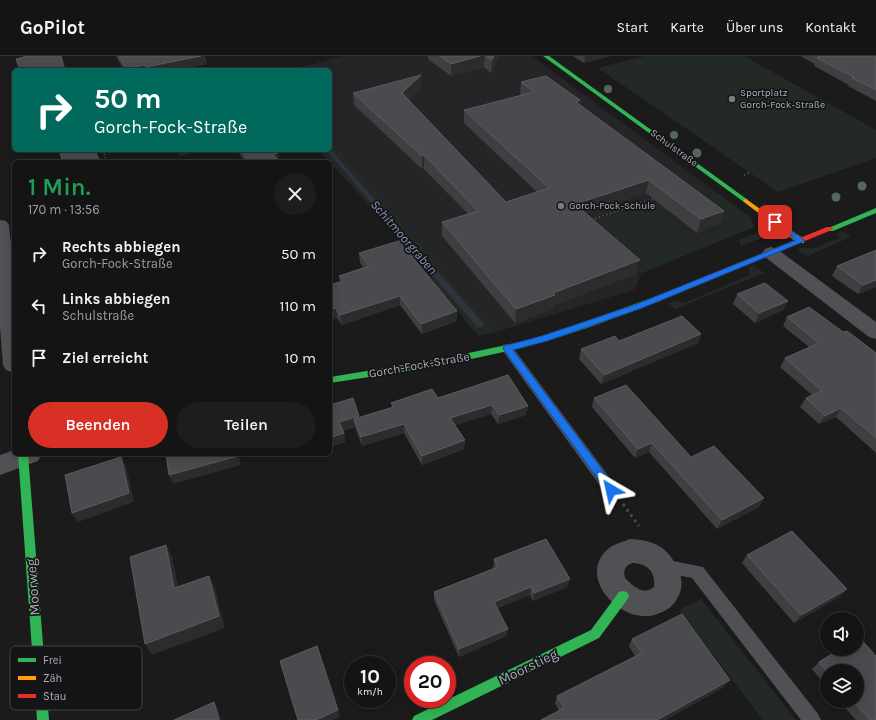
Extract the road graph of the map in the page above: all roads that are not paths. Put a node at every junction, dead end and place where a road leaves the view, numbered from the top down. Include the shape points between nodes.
1 (546, 56) edge
2 (876, 210) edge
3 (0, 225) edge
4 (801, 241) junction
5 (771, 254) junction
6 (876, 332) edge
7 (12, 345) edge
8 (507, 348) junction
9 (332, 380) edge
10 (22, 456) edge
11 (25, 456) edge
12 (0, 465) edge
13 (611, 490) dead end
14 (663, 566) junction
15 (622, 596) junction
16 (38, 646) edge
17 (42, 710) edge
18 (43, 720) edge
19 (418, 720) edge
20 (812, 720) edge

1 - 4 street, Schulstraße
2 - 4 street, Gorch-Fock-Straße
3 - 7 street
4 - 5 street, Gorch-Fock-Straße
5 - 6 street
5 - 8 street, Gorch-Fock-Straße via 611,316
8 - 9 street, Gorch-Fock-Straße via 432,364
8 - 13 lane
10 - 12 street
11 - 16 street, Moorweg
14 - 15 street via 668,574 669,584 661,599 642,604
14 - 15 street via 657,559 639,551 622,553 611,564 611,576 615,589
14 - 20 lane via 697,572
15 - 19 street, Moorstieg via 595,634
17 - 18 street, Moorweg

